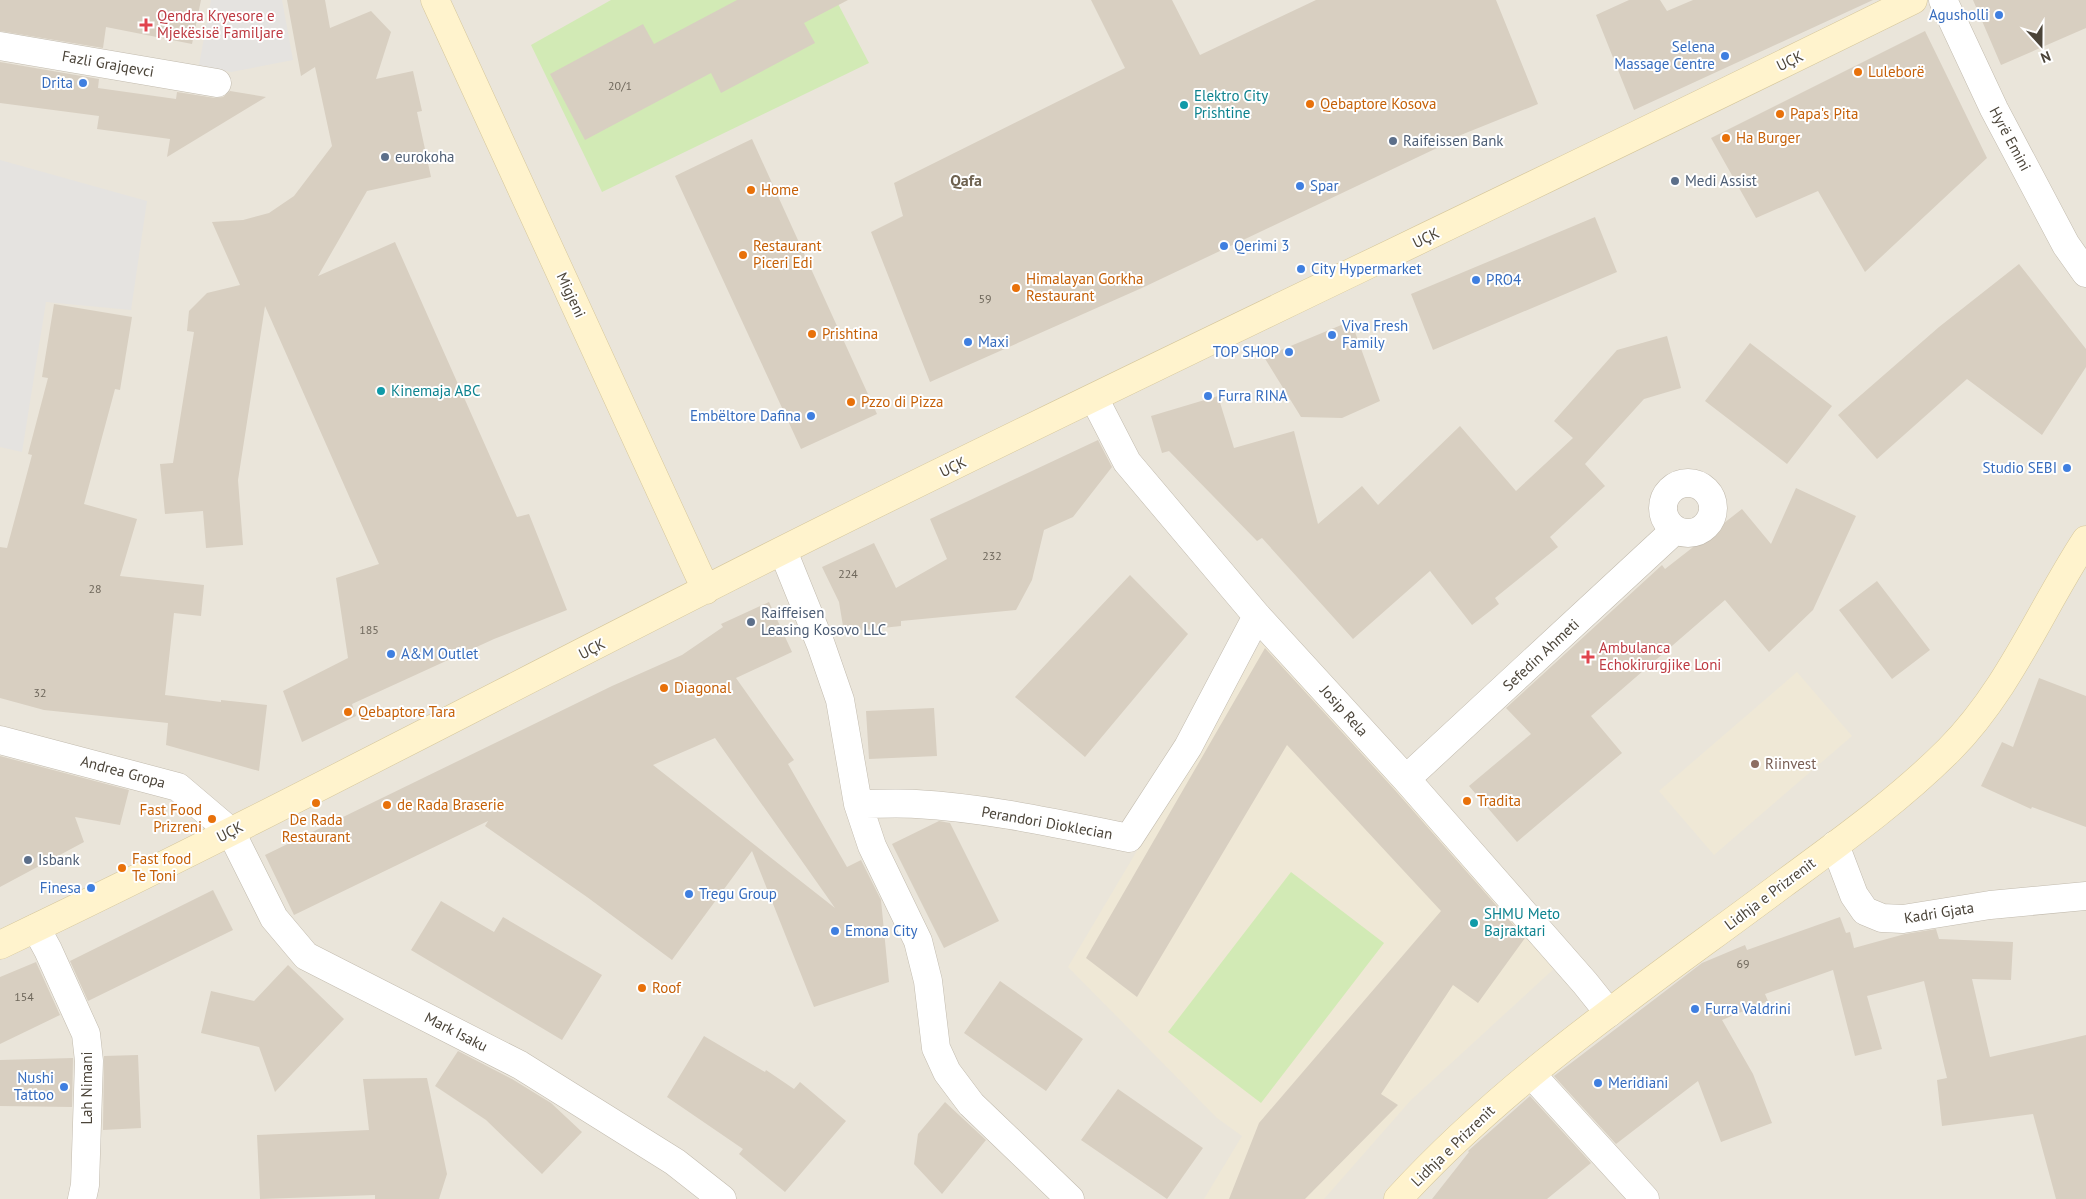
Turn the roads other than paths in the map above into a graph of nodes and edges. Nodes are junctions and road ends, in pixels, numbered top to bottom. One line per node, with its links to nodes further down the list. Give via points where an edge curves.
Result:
1 (435, 0): 11 (main road, Migjeni)
2 (1913, 0): 7 (main road, UÇK)
3 (1943, 0): 6 (street, Hyrë Emini, via 1994,109 2066,245)
4 (0, 46): 5 (street, Fazli Grajqevci)
5 (217, 83)
6 (2086, 273)
7 (1094, 398): 10 (main road, UÇK); 12 (street, Josip Rela, via 1128,462)
8 (1676, 530): 14 (street, Sefedin Ahmeti)
9 (2086, 540): 17 (main road, Lidhja e Prizrenit, via 2022,652 1988,703 1950,750)
10 (783, 551): 11 (main road, UÇK); 15 (street, via 840,700)
11 (706, 590): 16 (main road, UÇK)
12 (1257, 616): 14 (street, Josip Rela); 15 (street, Perandori Dioklecian, via 1188,748 1129,838 966,809 915,804)
13 (0, 740): 16 (street, Andrea Gropa, via 178,787)
14 (1406, 779): 21 (street, Josip Rela)
15 (858, 804): 25 (street, via 872,846 918,942 928,981 936,1048 947,1072 971,1104)
16 (231, 832): 19 (main road, UÇK); 24 (street, Mark Isaku, via 274,918 306,956 520,1065 675,1162)
17 (1835, 845): 18 (street, Kadri Gjata, via 1854,895 1865,911 1882,918 1903,920 1990,905); 21 (main road, Lidhja e Prizrenit)
18 (2086, 896)
19 (36, 928): 20 (main road, UÇK); 23 (street, Lah Nimani, via 86,1034 89,1061)
20 (0, 945)
21 (1609, 1013): 22 (main road, Lidhja e Prizrenit)
22 (1532, 1075): 26 (main road, Lidhja e Prizrenit, via 1470,1126); 27 (street)
23 (82, 1199)
24 (722, 1199)
25 (1070, 1199)
26 (1398, 1199)
27 (1645, 1199)

